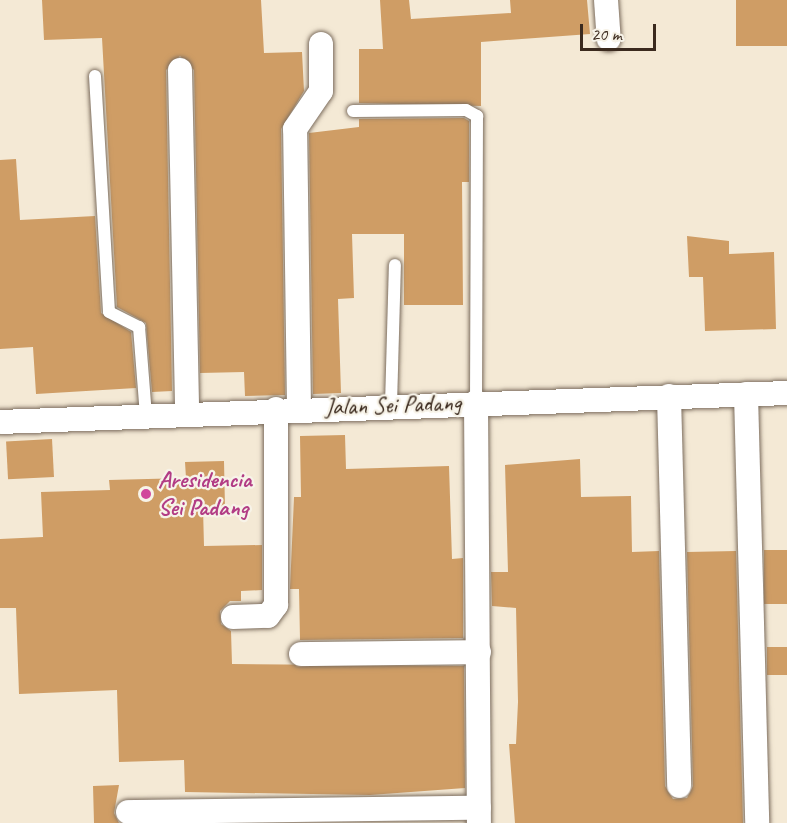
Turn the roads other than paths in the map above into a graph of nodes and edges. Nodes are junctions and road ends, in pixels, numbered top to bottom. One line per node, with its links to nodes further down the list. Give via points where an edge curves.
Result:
1 (606, 0): 2 (street)
2 (609, 39)
3 (321, 44): 13 (street, via 321,91 295,129)
4 (180, 70): 14 (street)
5 (95, 76): 15 (lane, via 109,312 139,327)
6 (353, 111): 11 (lane, via 466,110 477,116)
7 (395, 265): 12 (lane)
8 (787, 393): 9 (street, Jalan Sei Padang)
9 (746, 394): 10 (street, Jalan Sei Padang); 23 (street)
10 (669, 396): 11 (street, Jalan Sei Padang); 20 (street)
11 (476, 402): 12 (street, Jalan Sei Padang); 18 (street)
12 (391, 405): 13 (street, Jalan Sei Padang)
13 (287, 408): 14 (street, Jalan Sei Padang); 17 (street, via 276,605 268,616)
14 (187, 413): 15 (street, Jalan Sei Padang)
15 (146, 415): 16 (street, Jalan Sei Padang)
16 (0, 422)
17 (232, 617)
18 (479, 652): 19 (street); 22 (street)
19 (301, 654)
20 (679, 786)
21 (128, 812): 22 (street)
22 (479, 815)
23 (757, 823)

